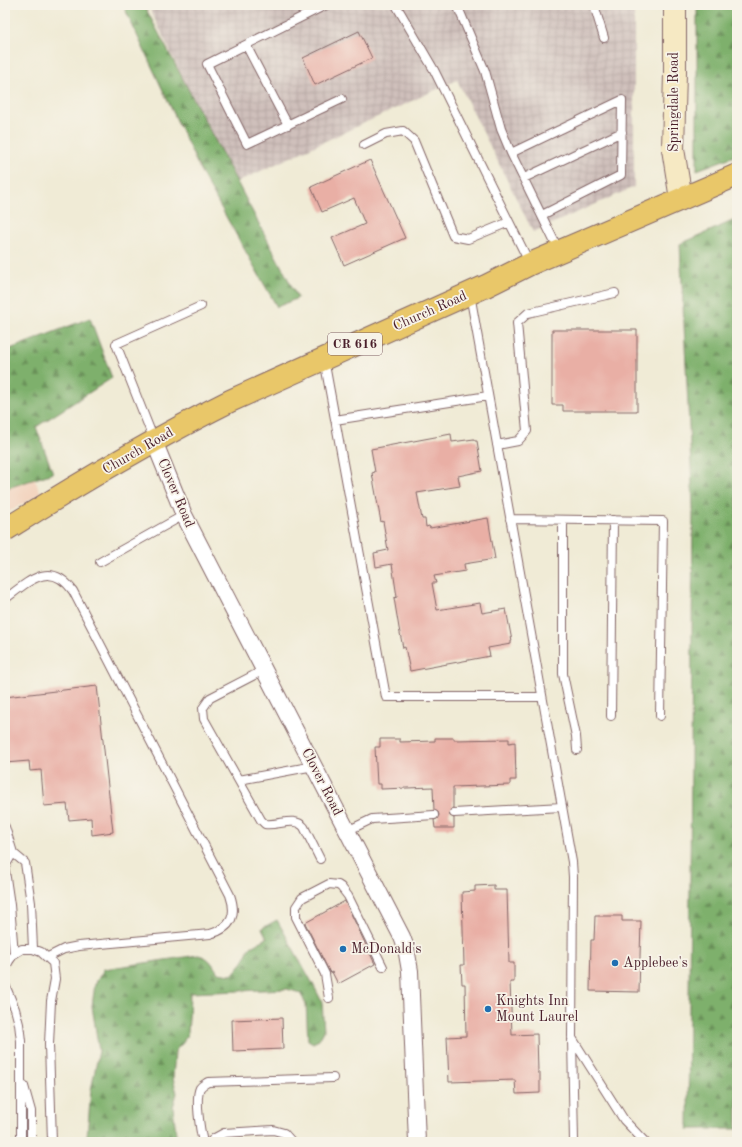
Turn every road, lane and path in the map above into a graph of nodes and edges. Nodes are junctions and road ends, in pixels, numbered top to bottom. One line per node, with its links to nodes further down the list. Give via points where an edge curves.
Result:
1 (326, 5): 7 (lane)
2 (396, 5): 17 (lane, via 434,70)
3 (457, 5): 12 (lane, via 485,71 501,129)
4 (594, 5): 6 (lane)
5 (675, 5): 15 (main road, Springdale Road, via 673,149)
6 (604, 38)
7 (246, 45): 9 (lane); 9 (lane, via 207,64 247,144)
8 (342, 99): 9 (lane)
9 (288, 125)
10 (622, 132): 12 (lane, via 622,100); 14 (lane); 16 (lane, via 621,175)
11 (364, 145): 17 (lane, via 386,134 403,131 414,141 453,236 468,239)
12 (512, 153): 14 (lane)
13 (737, 175): 15 (main road, Church Road / CR 616)
14 (524, 178): 16 (lane)
15 (681, 199): 18 (main road, Church Road / CR 616)
16 (542, 216): 18 (lane)
17 (509, 222): 19 (lane)
18 (559, 252): 19 (main road, Church Road / CR 616)
19 (530, 264): 20 (main road, Church Road / CR 616)
20 (470, 293): 23 (main road, Church Road / CR 616); 24 (lane)
21 (615, 293): 27 (lane, via 528,313 517,323 527,431 518,441)
22 (201, 306): 26 (lane, via 116,344)
23 (324, 358): 25 (lane); 26 (main road, Church Road / CR 616, via 230,401)
24 (488, 396): 25 (lane); 27 (lane)
25 (335, 420): 36 (lane, via 386,698)
26 (154, 441): 28 (street, Clover Road); 32 (main road, Church Road / CR 616)
27 (497, 445): 29 (lane)
28 (184, 515): 33 (lane); 35 (street, Clover Road)
29 (510, 519): 30 (lane); 36 (lane)
30 (563, 520): 31 (lane); 39 (lane, via 563,674)
31 (613, 520): 37 (lane); 38 (lane, via 663,521)
32 (5, 530)
33 (100, 562)
34 (5, 599): 53 (lane, via 36,578 49,574 68,584 73,590 234,904 234,912 228,925 210,934 79,946 64,949)
35 (264, 670): 40 (street, Clover Road); 41 (lane, via 210,698 203,708 204,719)
36 (542, 697): 42 (lane)
37 (611, 716)
38 (660, 716)
39 (577, 750)
40 (314, 766): 41 (lane); 46 (street, Clover Road)
41 (239, 780): 48 (lane, via 265,824 293,821 300,823)
42 (562, 807): 43 (lane); 58 (lane, via 573,877)
43 (454, 814)
44 (434, 815): 46 (lane, via 372,819)
45 (5, 827): 47 (lane)
46 (347, 831): 67 (street, Clover Road, via 402,937 408,957)
47 (13, 853): 49 (lane); 51 (lane, via 25,863 31,902)
48 (320, 858)
49 (5, 866)
50 (5, 871): 52 (lane)
51 (33, 949): 52 (lane, via 22,949); 53 (lane)
52 (14, 954): 55 (lane, via 6,967)
53 (48, 957): 63 (lane, via 53,963 55,979 49,1037)
54 (383, 967): 57 (lane, via 348,896 338,885 329,884 302,898 296,907 296,917 323,968)
55 (5, 976)
56 (5, 985): 59 (lane, via 19,1024)
57 (329, 998)
58 (572, 1038): 68 (lane); 69 (lane, via 624,1120)
59 (21, 1076): 61 (lane); 62 (lane, via 31,1111)
60 (333, 1078): 64 (lane, via 208,1082 201,1086 198,1094)
61 (21, 1142)
62 (31, 1142)
63 (52, 1142)
64 (203, 1142)
65 (211, 1142): 66 (lane, via 224,1133 273,1130 284,1133)
66 (292, 1142)
67 (417, 1142)
68 (574, 1142)
69 (645, 1142)

